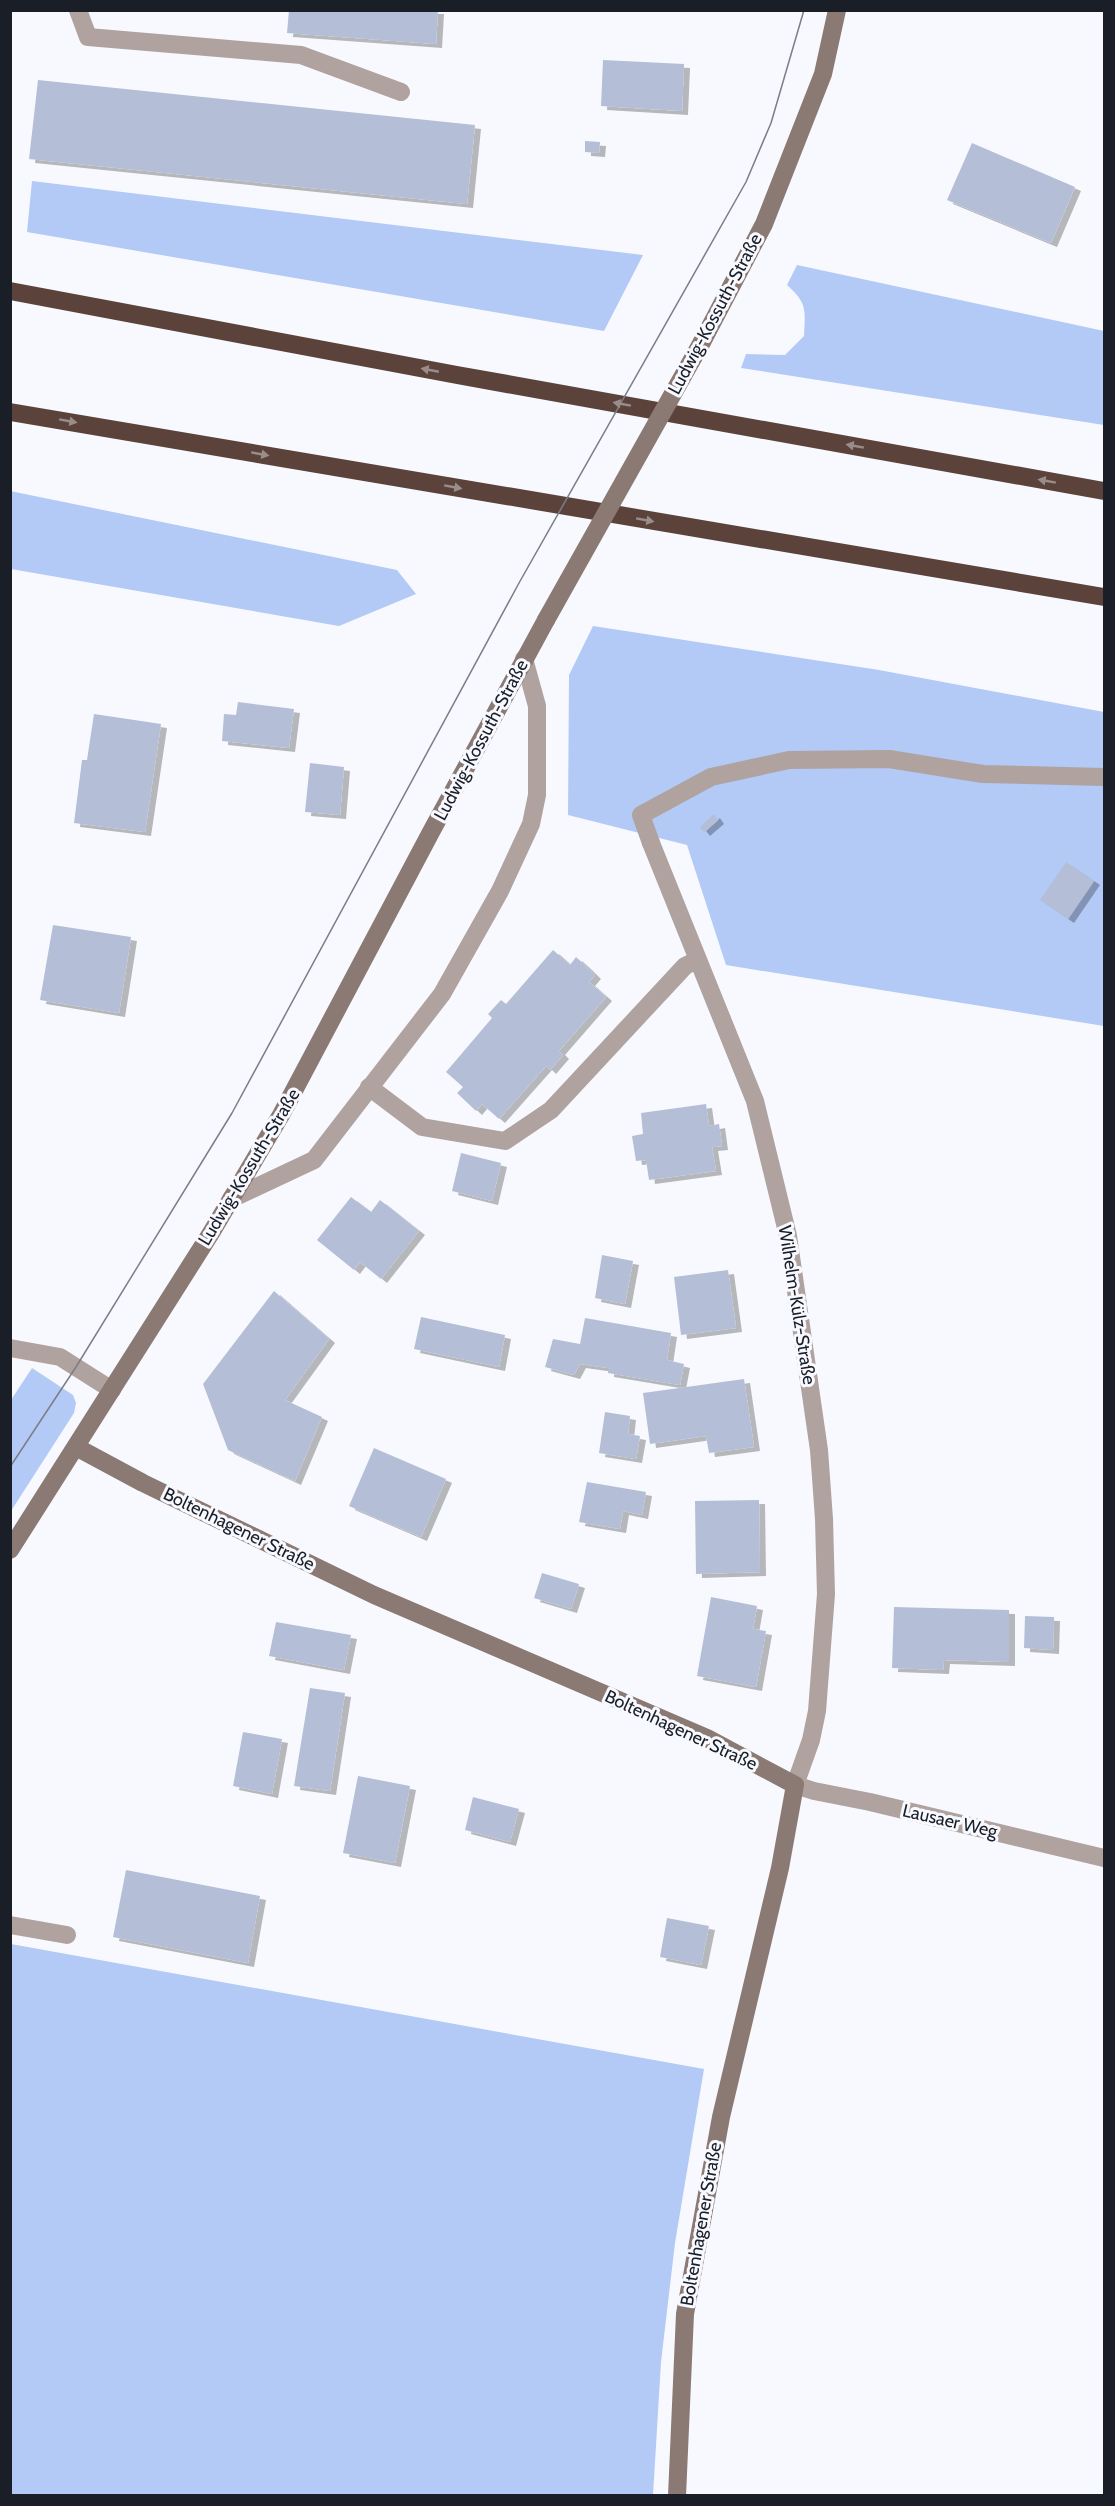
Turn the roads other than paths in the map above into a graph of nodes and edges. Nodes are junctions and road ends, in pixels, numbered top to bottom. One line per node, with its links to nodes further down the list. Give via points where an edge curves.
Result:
1 (78, 10): 3 (street, via 88,37 301,55)
2 (837, 10): 8 (street, Ludwig-Kossuth-Straße, bridge, via 823,74 764,224)
3 (401, 92)
4 (10, 291): 6 (highway, one-way to 4)
5 (10, 412): 7 (highway, one-way to 7)
6 (1104, 491)
7 (1104, 597)
8 (525, 659): 11 (street, via 537,706 537,795 531,824 500,891 442,994); 12 (street, Ludwig-Kossuth-Straße, via 281,1115)
9 (1104, 777): 10 (street, Wilhelm-Külz-Straße, via 983,774 889,759 789,760 711,777 641,815)
10 (697, 960): 11 (street, via 685,966 550,1110 505,1141 422,1127); 17 (street, Wilhelm-Külz-Straße, via 758,1113 788,1236 819,1450 825,1606 818,1711)
11 (369, 1087): 12 (street, via 314,1160)
12 (231, 1199): 14 (street, Ludwig-Kossuth-Straße)
13 (10, 1348): 14 (street, via 60,1357)
14 (112, 1390): 15 (street, Ludwig-Kossuth-Straße)
15 (76, 1446): 16 (street, Ludwig-Kossuth-Straße); 17 (street, Boltenhagener Straße, via 143,1483 374,1595 707,1738)
16 (10, 1550)
17 (795, 1785): 18 (street, Lausaer Weg); 21 (street, Boltenhagener Straße, via 780,1868 721,2117 685,2314)
18 (1104, 1858)
19 (10, 1925): 20 (street)
20 (67, 1935)
21 (677, 2496)

